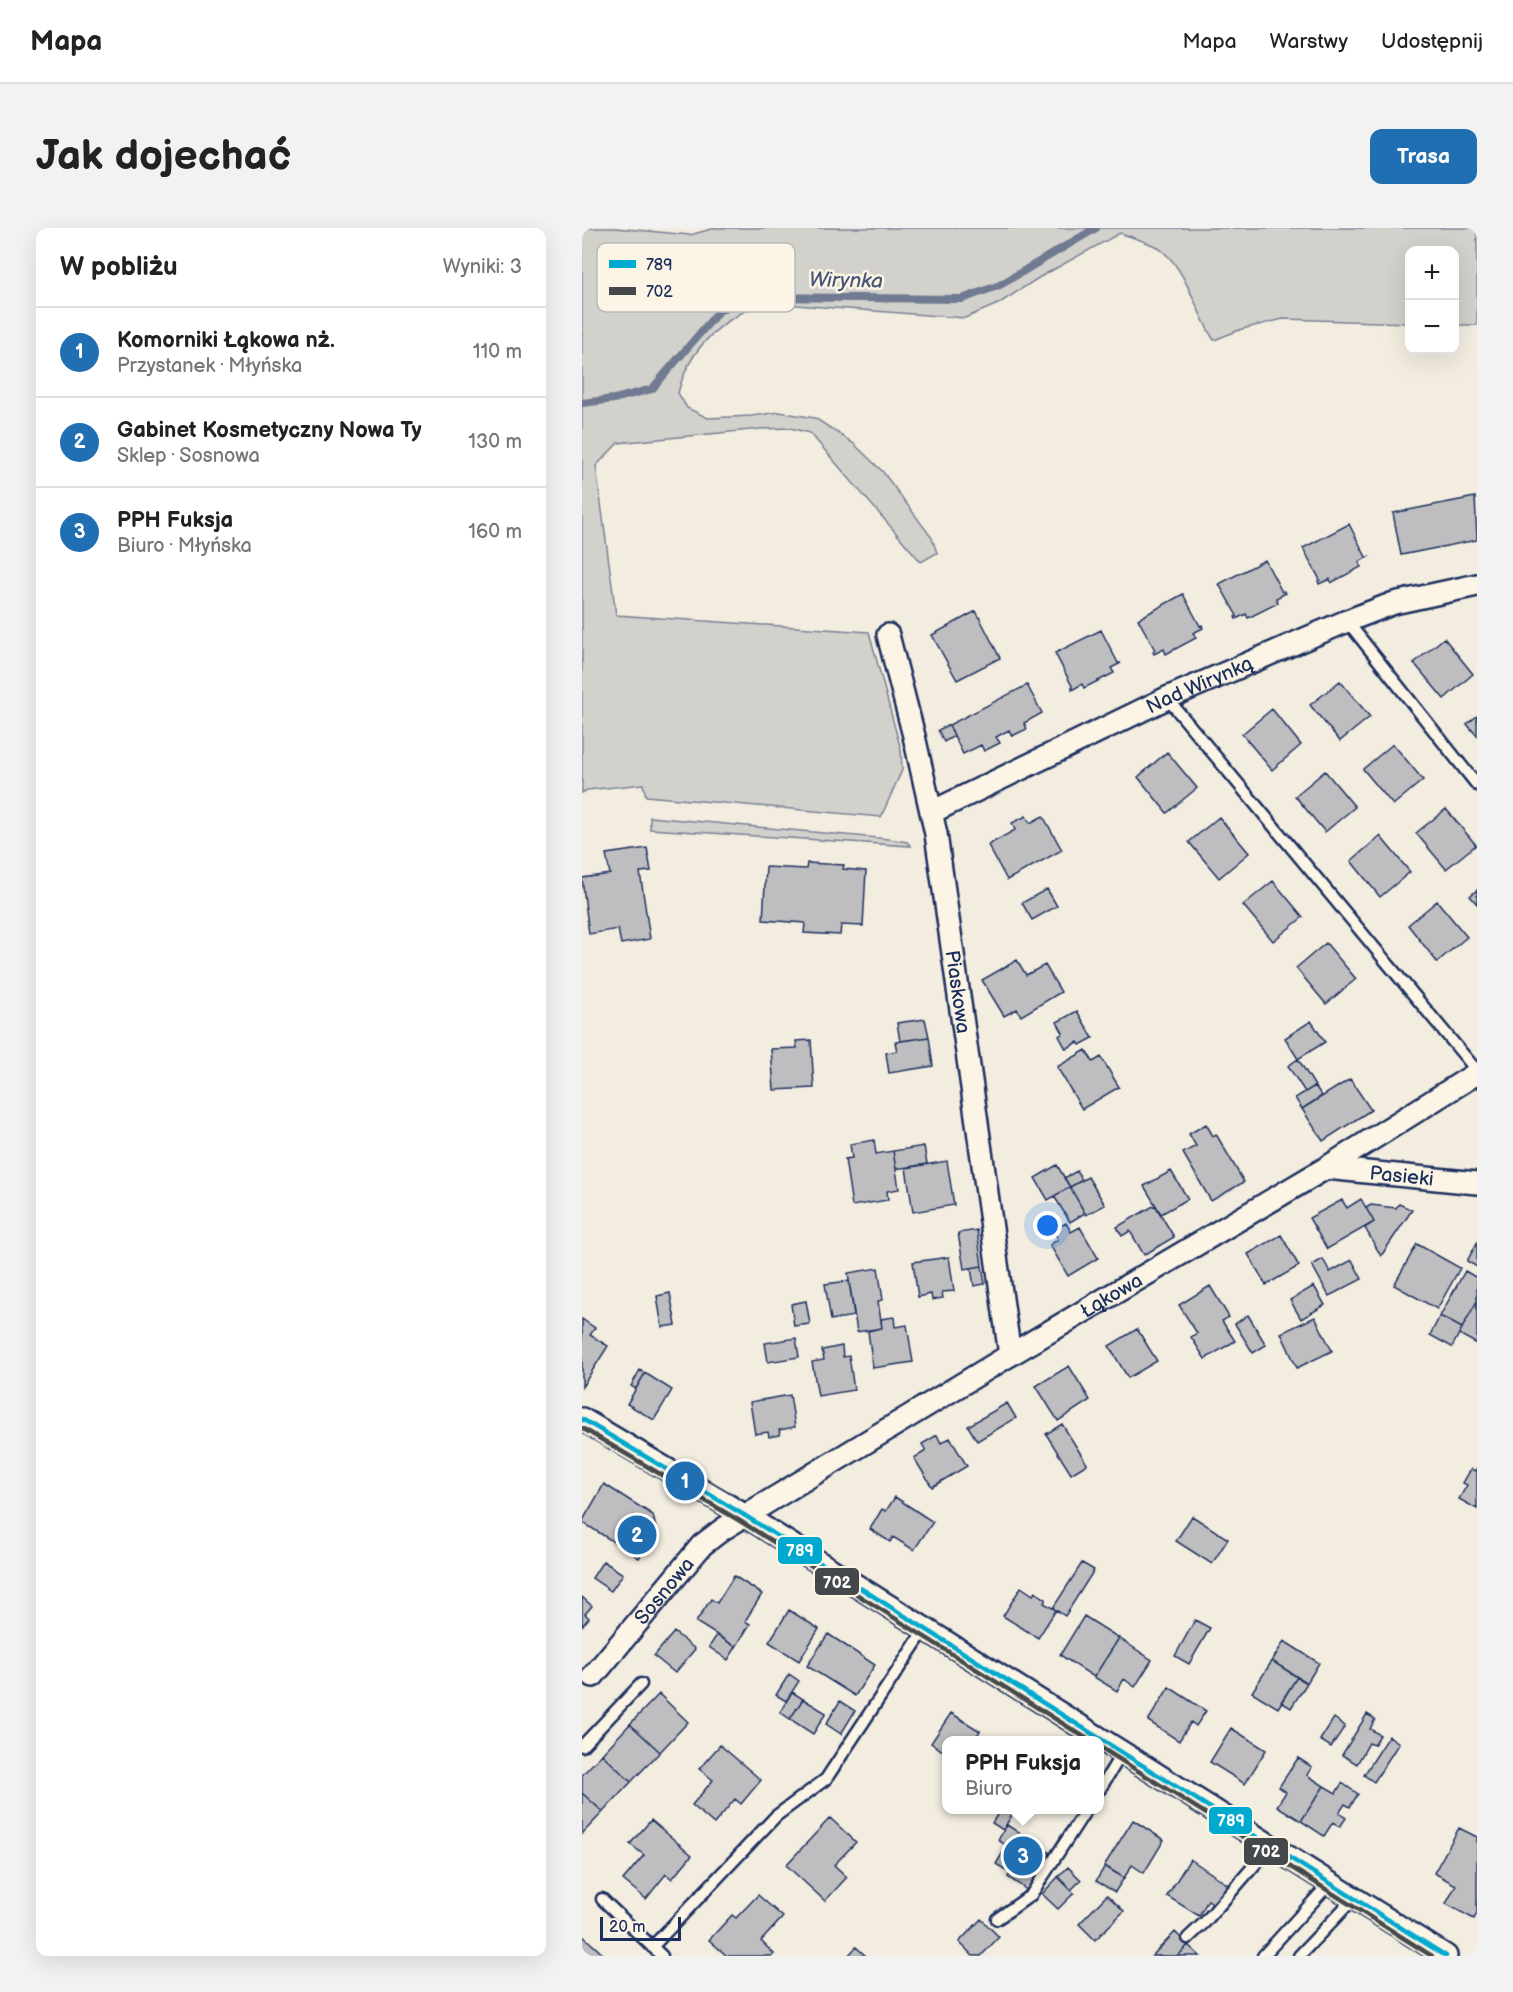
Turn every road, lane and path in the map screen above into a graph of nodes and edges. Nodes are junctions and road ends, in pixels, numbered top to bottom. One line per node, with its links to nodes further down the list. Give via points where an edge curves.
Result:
1 (1477, 585): 2 (street, Nad Wirynką, via 1395,603)
2 (1347, 621): 4 (street, Nad Wirynką); 5 (lane)
3 (888, 635): 6 (street, Piaskowa)
4 (1167, 698): 6 (street, Nad Wirynką); 7 (lane)
5 (1477, 785)
6 (932, 812): 10 (street, Piaskowa)
7 (1477, 1072): 8 (street, Łąkowa)
8 (1326, 1168): 9 (street, Pasieki); 10 (street, Łąkowa)
9 (1477, 1183)
10 (1010, 1354): 12 (street, Łąkowa)
11 (582, 1419): 12 (street)
12 (744, 1515): 13 (street); 14 (street, Sosnowa, via 702,1545)
13 (925, 1629): 16 (street); 28 (lane, via 826,1779 776,1816)
14 (593, 1676)
15 (641, 1684): 18 (lane)
16 (1095, 1736)
17 (1104, 1742): 19 (street)
18 (582, 1746)
19 (1122, 1753): 20 (lane); 22 (street)
20 (1104, 1782)
21 (1083, 1814): 26 (lane, via 1031,1895)
22 (1271, 1846): 23 (street); 27 (lane)
23 (1329, 1883): 24 (street); 30 (lane)
24 (1354, 1898): 31 (lane); 32 (street)
25 (602, 1899): 28 (lane)
26 (997, 1919)
27 (1188, 1938)
28 (652, 1947): 29 (lane)
29 (662, 1956)
30 (1263, 1956)
31 (1299, 1956)
32 (1446, 1956)

